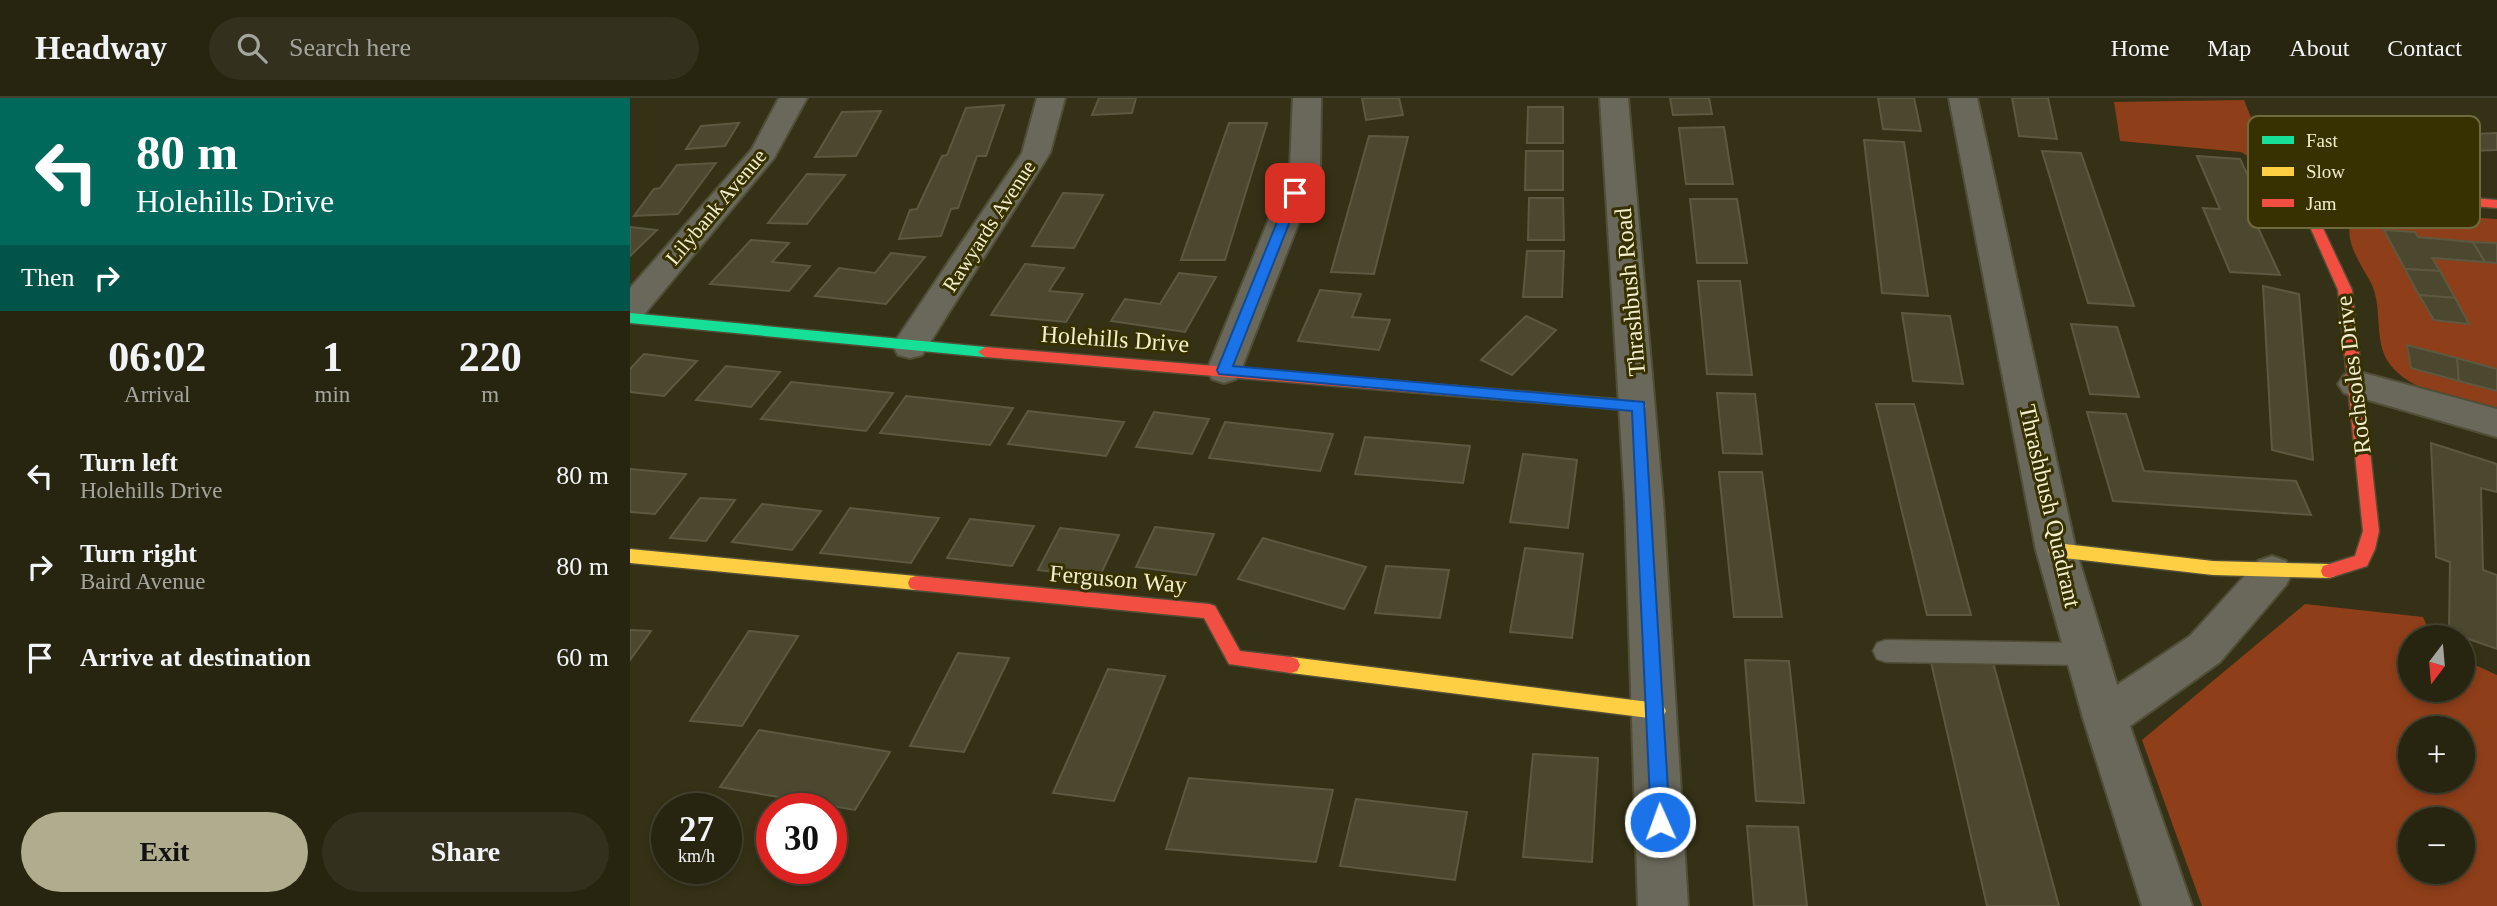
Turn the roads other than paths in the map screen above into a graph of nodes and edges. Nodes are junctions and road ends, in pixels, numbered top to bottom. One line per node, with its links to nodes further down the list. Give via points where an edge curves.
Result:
1 (793, 98): 7 (street, Lilybank Avenue, via 764,152)
2 (1051, 98): 9 (street, Rawyards Avenue, via 1036,153)
3 (1307, 98): 10 (street, via 1305,168)
4 (1614, 98): 12 (street, Thrashbush Road)
5 (1963, 98): 14 (street, Thrashbush Quadrant)
6 (2317, 228): 11 (street, Rochsoles Drive, via 2344,290)
7 (630, 309)
8 (630, 318): 9 (street, Holehills Drive)
9 (910, 346): 10 (street, Holehills Drive)
10 (1224, 370): 12 (street, Holehills Drive)
11 (2356, 384): 13 (street); 16 (street, Rochsoles Drive, via 2371,531 2368,551 2355,566 2315,573)
12 (1639, 406): 19 (street, Thrashbush Road)
13 (2497, 423)
14 (2056, 550): 16 (street, Rochsoles Drive); 18 (street, Thrashbush Quadrant)
15 (630, 556): 19 (street, Ferguson Way, via 1209,611 1235,658)
16 (2272, 573): 20 (street, via 2205,649)
17 (1886, 651): 18 (lane)
18 (2086, 654): 20 (street, Thrashbush Quadrant)
19 (1657, 711): 21 (street, Thrashbush Road)
20 (2105, 718): 22 (street, Thrashbush Quadrant)
21 (1663, 906)
22 (2168, 906)

